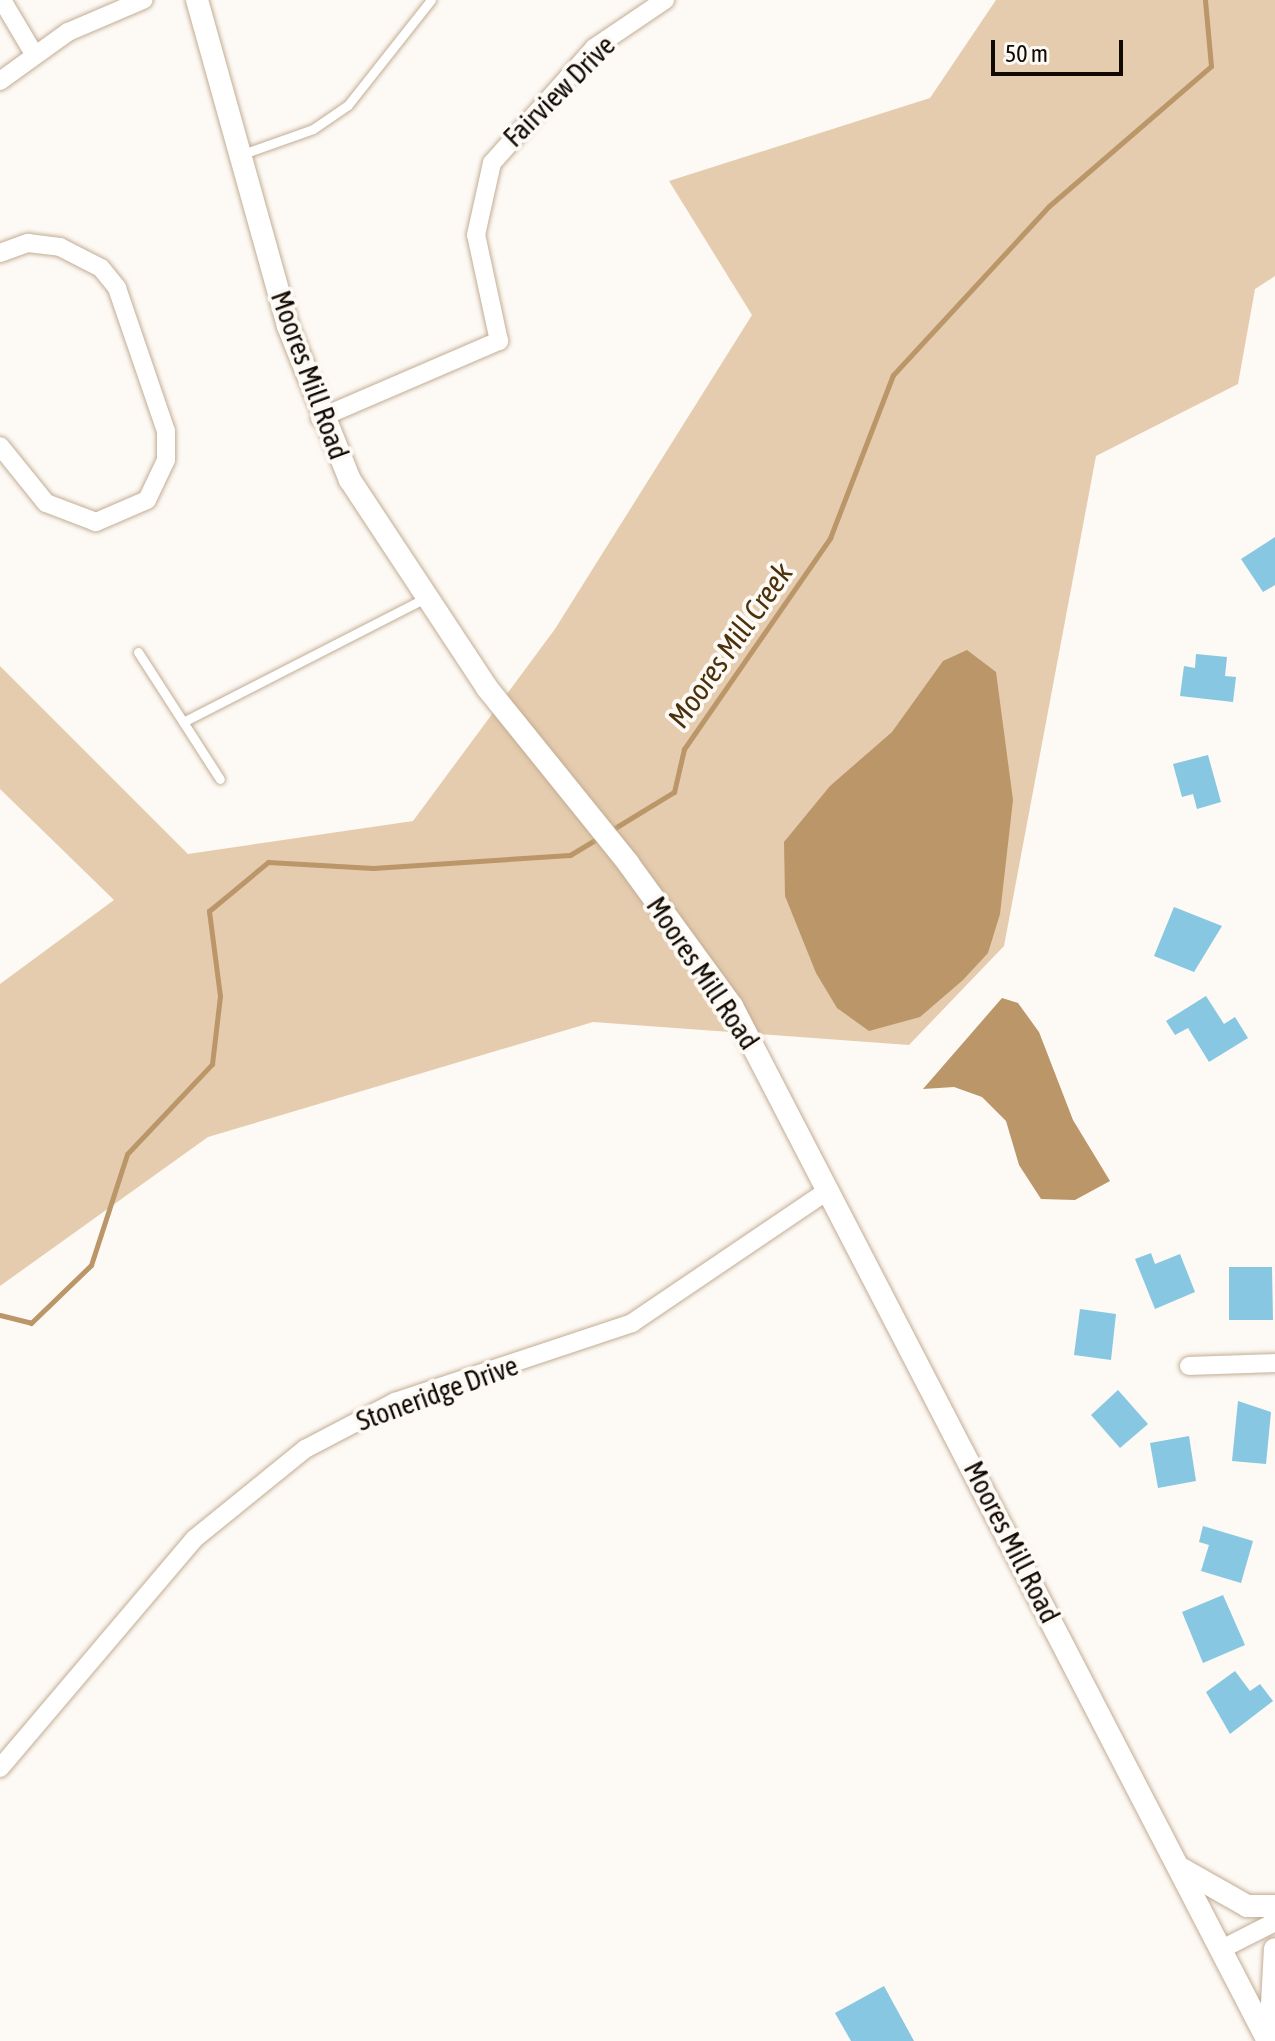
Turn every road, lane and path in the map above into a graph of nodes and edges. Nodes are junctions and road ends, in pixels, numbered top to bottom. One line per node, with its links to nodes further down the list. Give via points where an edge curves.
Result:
1 (2, 0): 6 (street)
2 (143, 0): 6 (street)
3 (197, 0): 8 (street, Moores Mill Road)
4 (431, 0): 8 (lane, via 348,105 313,129)
5 (665, 0): 10 (street, Fairview Drive, via 594,48 492,163 476,235 499,341)
6 (34, 54): 7 (street)
7 (0, 81)
8 (240, 155): 10 (street, Moores Mill Road)
9 (0, 253): 11 (street, via 28,243 60,247 101,268 117,288 162,417 166,460 147,500 96,522 46,503)
10 (320, 418): 12 (street, Moores Mill Road)
11 (0, 446)
12 (423, 599): 14 (lane); 16 (street, Moores Mill Road, via 732,1006)
13 (138, 652): 14 (lane)
14 (183, 722): 15 (lane)
15 (220, 779)
16 (827, 1191): 19 (street, Stoneridge Drive, via 632,1323 395,1402 305,1449 194,1539); 20 (street, Moores Mill Road)
17 (1275, 1363): 18 (street)
18 (1189, 1366)
19 (0, 1768)
20 (1180, 1867): 21 (street, via 1247,1906); 23 (street, Moores Mill Road)
21 (1275, 1906)
22 (1275, 1922): 23 (street)
23 (1222, 1949): 25 (street, Moores Mill Road)
24 (1275, 1949): 25 (street)
25 (1269, 2041)

